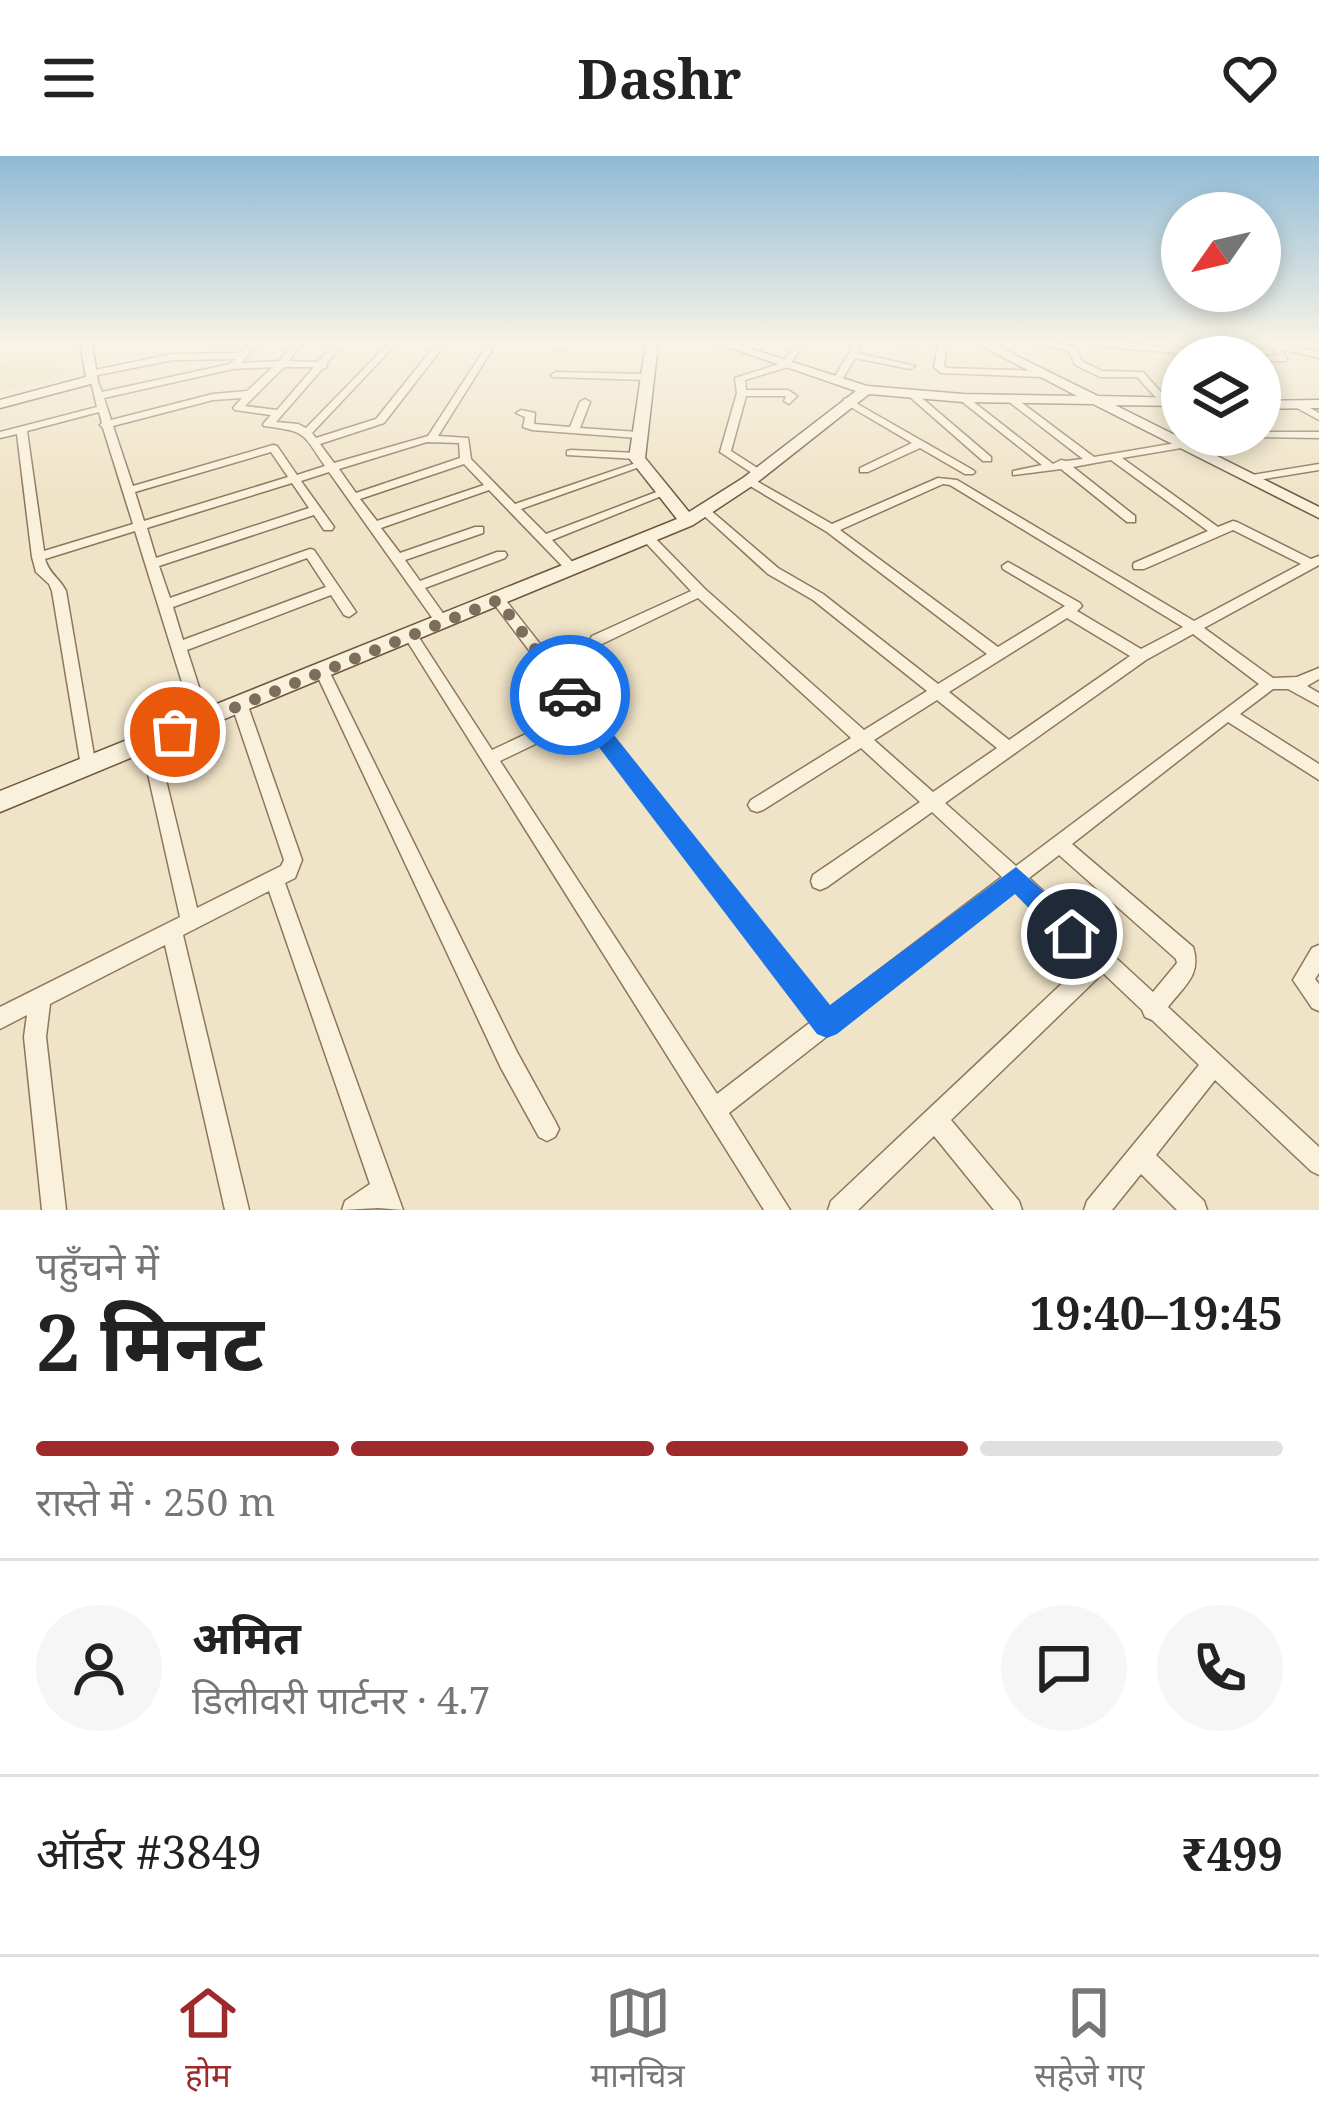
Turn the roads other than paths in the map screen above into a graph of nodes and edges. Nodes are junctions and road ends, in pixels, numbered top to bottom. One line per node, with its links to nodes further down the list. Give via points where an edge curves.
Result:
1 (39, 392): 23 (street)
2 (97, 392): 21 (street)
3 (136, 392): 21 (street)
4 (299, 392): 27 (street)
5 (350, 392): 38 (street)
6 (403, 392): 38 (street, via 380,421)
7 (461, 392): 39 (street)
8 (645, 392): 35 (street)
9 (862, 392): 19 (street)
10 (887, 392): 14 (street)
11 (1080, 392): 17 (street)
12 (742, 393): 18 (street, via 788,393); 55 (street, via 725,452)
13 (250, 394): 27 (street, via 238,408); 30 (street)
14 (913, 395): 15 (street); 45 (street)
15 (963, 398): 16 (street); 49 (street)
16 (1011, 399): 17 (street); 46 (street)
17 (1096, 400): 20 (street); 33 (street)
18 (789, 401)
19 (847, 401): 40 (street); 55 (street)
20 (1161, 401)
21 (99, 402): 30 (street); 31 (street)
22 (585, 402): 32 (street)
23 (0, 404)
24 (1281, 404): 26 (street)
25 (1319, 404): 26 (street)
26 (1300, 406): 29 (street)
27 (279, 413): 38 (street, via 268,424)
28 (521, 413): 32 (street, via 531,415 529,426)
29 (1319, 417)
30 (105, 425): 59 (street)
31 (22, 430): 34 (street); 76 (street)
32 (574, 430): 35 (street)
33 (1161, 432)
34 (0, 435)
35 (638, 435): 48 (street)
36 (1281, 435): 37 (street)
37 (1319, 435)
38 (311, 437): 50 (street)
39 (432, 437): 47 (street, via 461,438); 50 (street)
40 (919, 444): 52 (street); 53 (street)
41 (1161, 446): 43 (street)
42 (571, 453): 48 (street)
43 (1112, 456): 46 (street); 72 (street)
44 (1208, 456): 57 (street)
45 (987, 459)
46 (1090, 459): 49 (street)
47 (466, 460): 58 (street); 61 (street)
48 (639, 461): 60 (street); 62 (street)
49 (1055, 464): 54 (street); 66 (street)
50 (336, 467): 56 (street); 61 (street)
51 (1319, 467): 57 (street)
52 (864, 470)
53 (969, 472)
54 (1017, 473)
55 (754, 477): 65 (street); 70 (street)
56 (298, 478): 59 (street, via 273,448); 63 (street); 68 (street)
57 (1252, 478): 64 (street)
58 (491, 486): 62 (street); 67 (street)
59 (127, 490): 68 (street)
60 (663, 493): 65 (street); 74 (street)
61 (354, 496): 67 (street)
62 (514, 508): 74 (street)
63 (316, 510): 69 (street); 79 (street)
64 (1319, 513)
65 (696, 516): 73 (street); 101 (street, via 818,597)
66 (1131, 519)
67 (375, 526): 77 (street)
68 (138, 527): 76 (street); 79 (street)
69 (328, 527)
70 (831, 529): 91 (street, via 948,480); 95 (street)
71 (478, 530): 77 (street)
72 (1214, 530): 78 (street, via 1246,528); 81 (street)
73 (649, 538): 82 (street); 85 (street)
74 (544, 539): 82 (street)
75 (500, 555): 83 (street)
76 (38, 557): 111 (street, via 59,592)
77 (398, 558): 83 (street)
78 (1314, 562): 91 (street)
79 (151, 564): 87 (street)
80 (1008, 566): 88 (street, via 1075,606)
81 (1139, 566)
82 (573, 569): 86 (street)
83 (418, 586): 90 (street)
84 (335, 588): 87 (street, via 310,553); 89 (street); 94 (street)
85 (700, 592): 93 (street); 107 (street)
86 (498, 600): 90 (street); 104 (street)
87 (166, 605): 94 (street)
88 (1066, 611): 95 (street); 96 (street)
89 (349, 612)
90 (443, 623): 92 (street)
91 (1193, 627): 96 (street); 99 (street)
92 (411, 636): 97 (street); 110 (street)
93 (597, 640)
94 (178, 647): 106 (street)
95 (997, 654): 101 (street)
96 (1141, 656): 109 (street)
97 (322, 673): 103 (street); 131 (street)
98 (1319, 674): 100 (street)
99 (1270, 684): 100 (street); 105 (street)
100 (1292, 684): 102 (street)
101 (937, 692): 107 (street); 109 (street)
102 (1319, 700)
103 (240, 706): 106 (street); 118 (street, via 293,860)
104 (584, 713): 110 (street); 127 (street)
105 (1228, 714): 112 (street); 116 (street)
106 (202, 722): 108 (street)
107 (862, 740): 113 (street); 115 (street)
108 (149, 743): 111 (street); 120 (street)
109 (1007, 747): 113 (street)
110 (488, 759): 129 (street)
111 (88, 767): 114 (street)
112 (1319, 773)
113 (930, 801): 117 (street); 119 (street)
114 (0, 802)
115 (757, 805)
116 (1059, 844): 117 (street); 125 (street, via 1186,954 1187,966)
117 (1016, 878): 122 (street); 127 (street)
118 (274, 880): 120 (street); 134 (street)
119 (820, 881)
120 (182, 927): 123 (street); 136 (street)
121 (1319, 955): 124 (street, via 1304,980)
122 (1100, 962): 125 (street); 130 (street)
123 (40, 998): 126 (street); 135 (street, via 35,1036)
124 (1319, 1001)
125 (1152, 1010): 128 (street)
126 (0, 1018)
127 (827, 1024): 129 (street)
128 (1213, 1066): 132 (street); 133 (street)
129 (715, 1109): 138 (street)
130 (935, 1119): 139 (street); 140 (street)
131 (547, 1129)
132 (1140, 1156): 141 (street); 142 (street)
133 (1319, 1163)
134 (388, 1199): 137 (street)
135 (54, 1210)
136 (237, 1210)
137 (354, 1210)
138 (778, 1210)
139 (840, 1210)
140 (1010, 1210)
141 (1096, 1210)
142 (1195, 1210)

